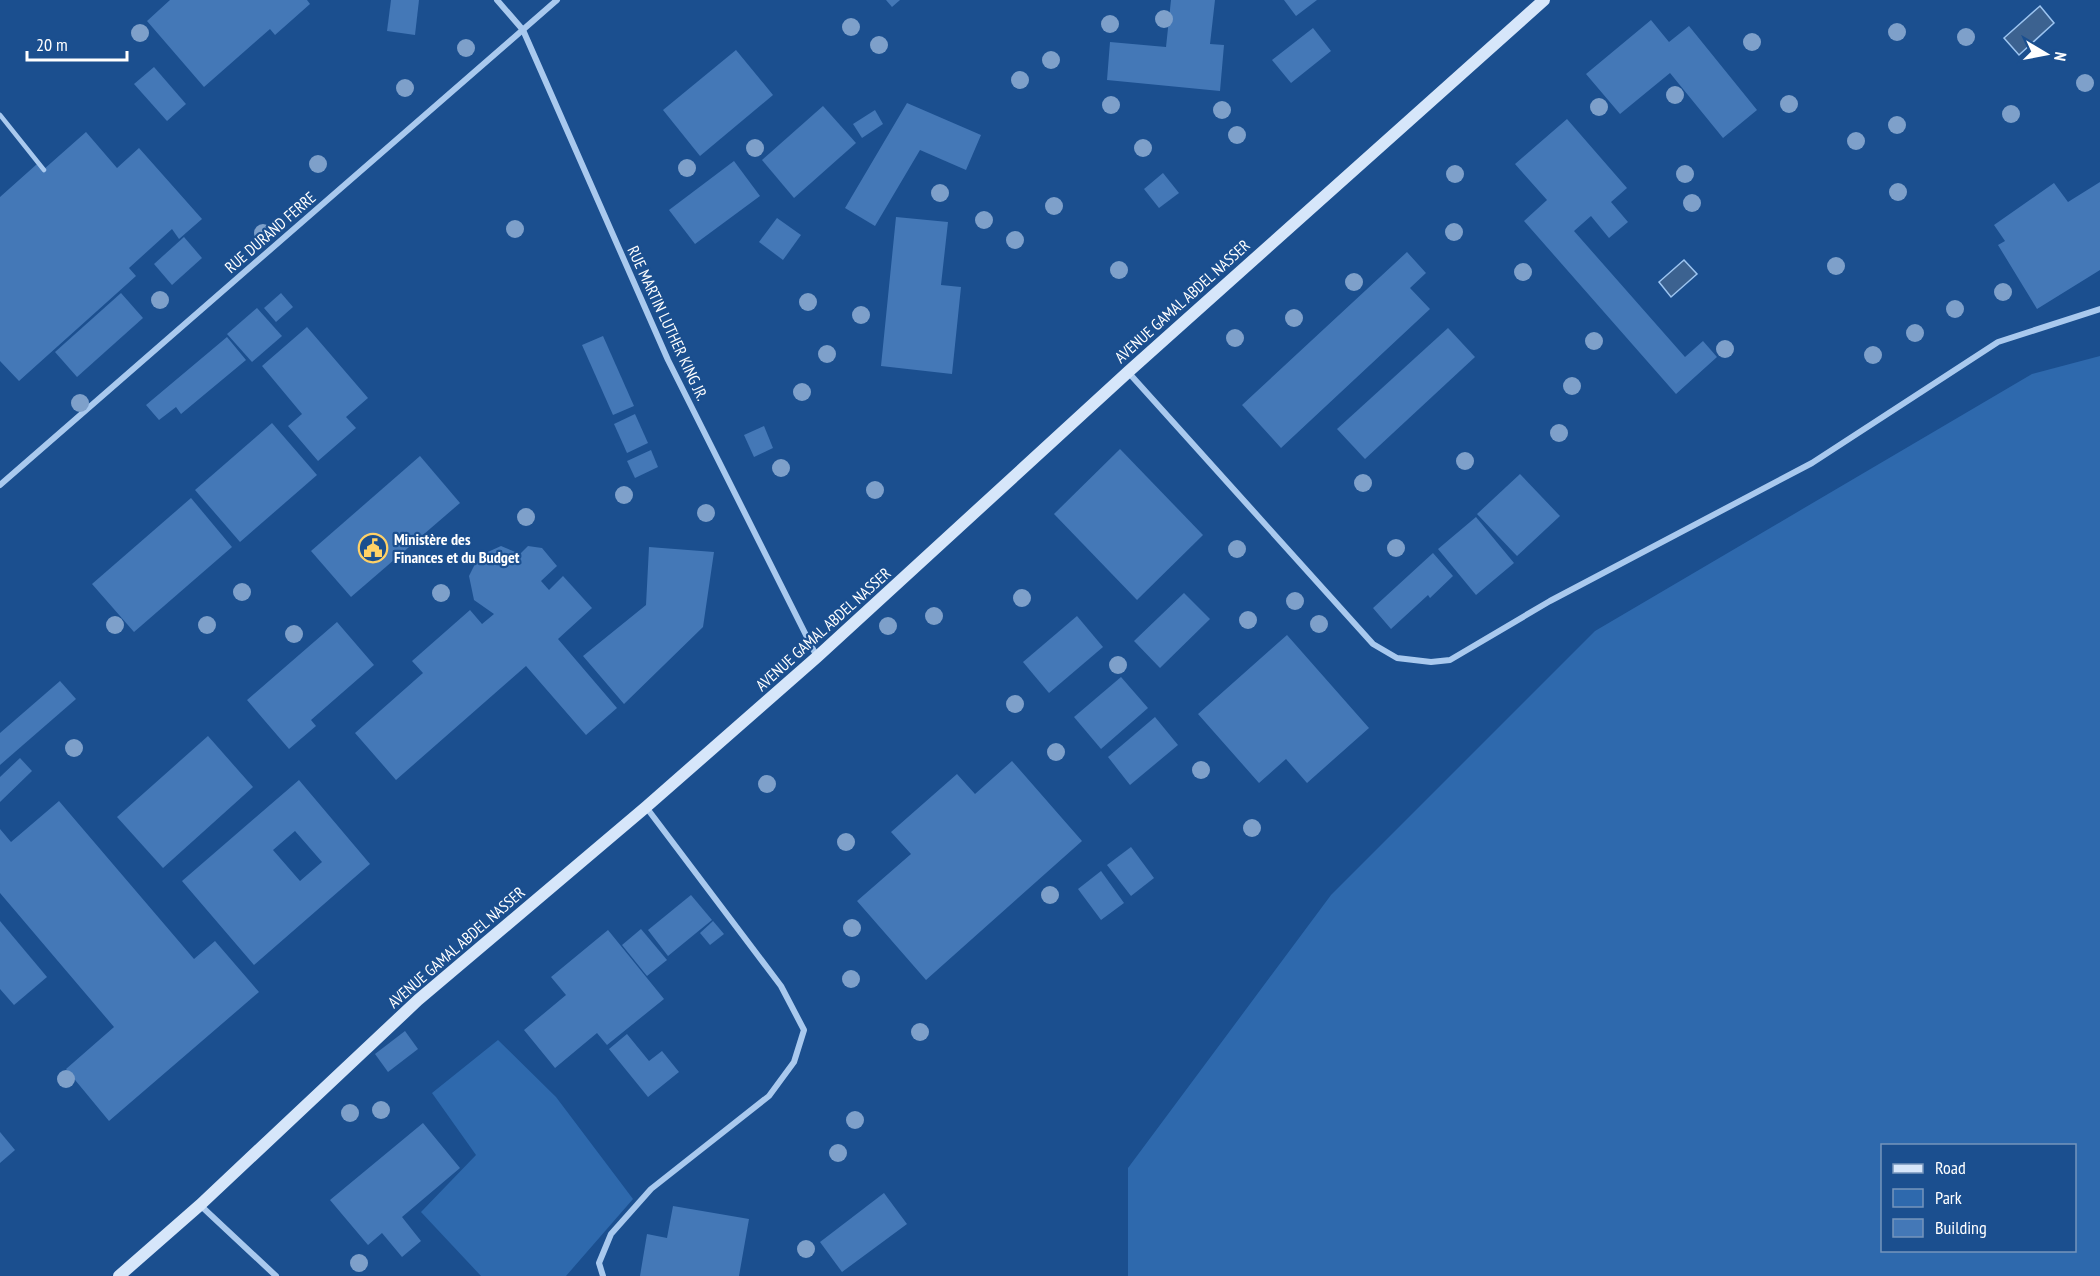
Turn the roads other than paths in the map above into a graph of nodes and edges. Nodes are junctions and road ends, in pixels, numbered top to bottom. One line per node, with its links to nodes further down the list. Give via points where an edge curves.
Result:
1 (497, 0): 4 (street, RUE MARTIN LUTHER KING JR.)
2 (557, 0): 4 (street, RUE DURAND FERRE)
3 (1544, 0): 8 (street, AVENUE GAMAL ABDEL NASSER)
4 (523, 30): 9 (street, RUE DURAND FERRE); 10 (street, RUE MARTIN LUTHER KING JR., via 668,360)
5 (0, 115): 6 (lane)
6 (44, 170)
7 (2100, 309): 8 (street, via 1998,342 1812,463 1550,601 1450,660 1431,662 1397,658 1373,644)
8 (1128, 372): 10 (street, AVENUE GAMAL ABDEL NASSER)
9 (0, 485)
10 (817, 657): 11 (street, AVENUE GAMAL ABDEL NASSER)
11 (646, 807): 12 (street, AVENUE GAMAL ABDEL NASSER, via 418,1000); 15 (street, via 781,986 804,1030 794,1062 769,1096 651,1189 611,1234 598,1263)
12 (200, 1205): 13 (street, AVENUE GAMAL ABDEL NASSER); 14 (street)
13 (119, 1276)
14 (276, 1276)
15 (603, 1276)

